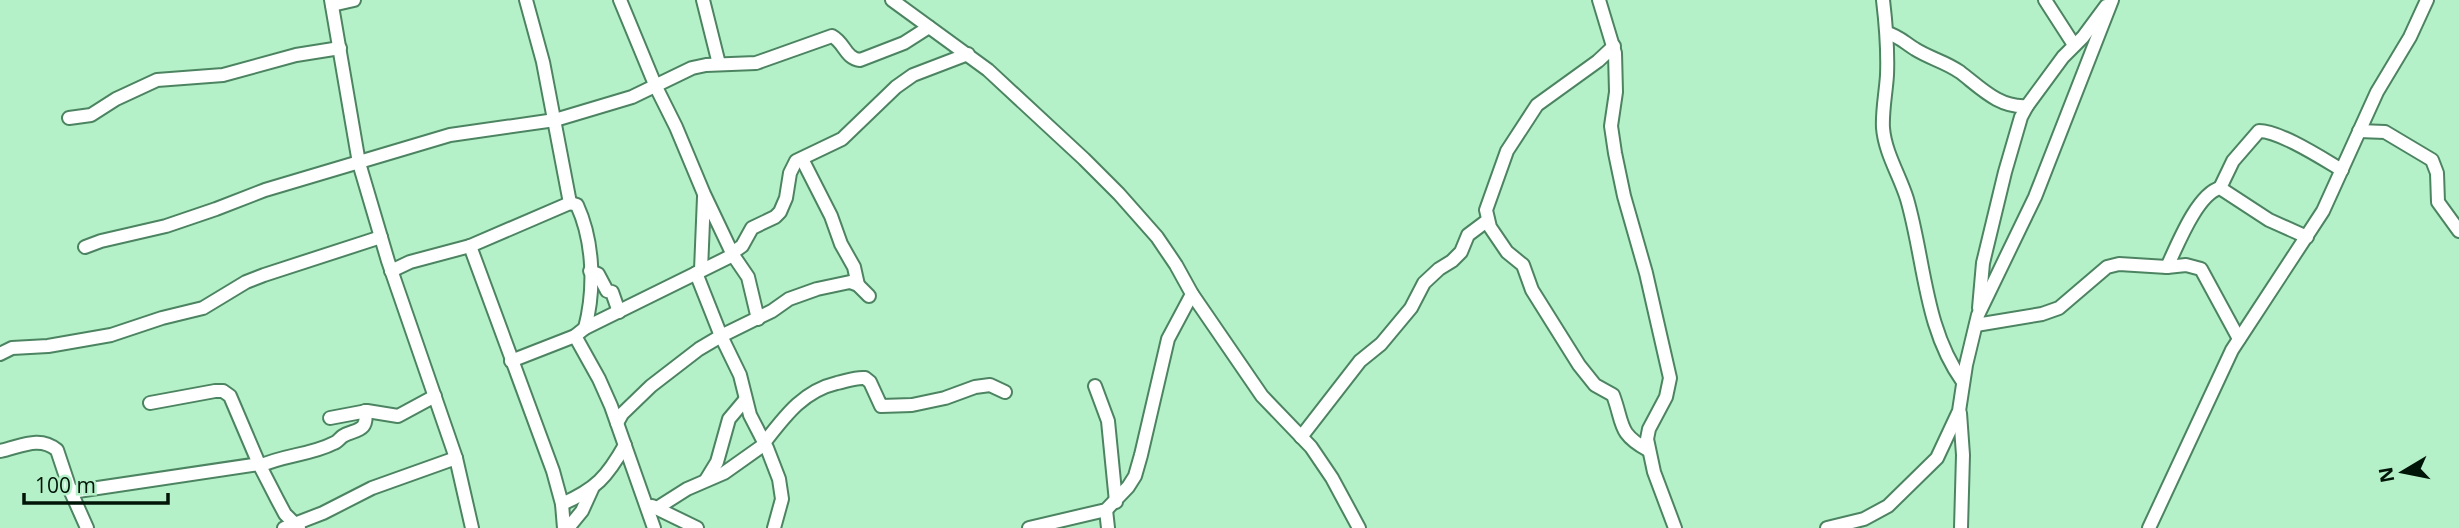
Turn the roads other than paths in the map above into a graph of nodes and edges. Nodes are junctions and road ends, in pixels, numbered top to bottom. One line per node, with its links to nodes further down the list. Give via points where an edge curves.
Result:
1 (354, 0): 10 (street)
2 (526, 0): 22 (street)
3 (620, 0): 19 (street)
4 (704, 0): 18 (street)
5 (892, 0): 12 (street)
6 (1599, 0): 15 (street)
7 (1883, 0): 13 (street)
8 (2045, 0): 14 (street)
9 (2427, 0): 23 (street)
10 (332, 1): 16 (street)
11 (2111, 1): 14 (street); 46 (street, via 2035,197)
12 (929, 27): 17 (street); 18 (street, via 904,43 860,60 848,55 832,36 756,63)
13 (1887, 33): 20 (street, via 1947,64 1994,98 2016,107); 52 (street, via 1885,139 1908,203 1939,337)
14 (2074, 45): 20 (street)
15 (1614, 46): 30 (street, via 1532,111 1507,151 1486,206); 65 (street, via 1616,92 1611,126 1615,153 1670,378 1666,397 1649,429)
16 (340, 48): 21 (street, via 223,75 157,80 91,115); 25 (street)
17 (968, 54): 24 (street, via 913,75 842,139); 42 (street, via 1119,194 1157,237)
18 (719, 64): 19 (street, via 692,68)
19 (656, 87): 22 (street); 28 (street)
20 (2027, 106): 46 (street, via 1983,263)
21 (69, 118)
22 (555, 120): 25 (street, via 450,135); 29 (street)
23 (2359, 131): 26 (street); 31 (street, via 2385,132 2432,160 2438,202)
24 (802, 159): 36 (street, via 792,166 780,212 752,228); 41 (street, via 854,267)
25 (359, 163): 33 (street); 35 (street, via 265,190 166,226)
26 (2342, 170): 27 (street, via 2259,131 2233,160); 32 (street)
27 (2220, 188): 32 (street, via 2269,220); 37 (street, via 2199,206)
28 (704, 194): 36 (street); 40 (street)
29 (570, 203): 34 (street); 39 (street, via 581,213)
30 (1488, 220): 62 (street, via 1468,235 1452,261 1424,283 1411,308 1360,361); 65 (street, via 1507,252 1523,265 1532,290 1579,365 1595,385 1613,395 1622,428 1633,442)
31 (2459, 231)
32 (2307, 236): 49 (street)
33 (381, 237): 38 (street); 50 (street, via 246,282 204,308 111,335 12,348)
34 (470, 246): 38 (street); 51 (street)
35 (85, 247)
36 (732, 254): 40 (street); 45 (street, via 748,277)
37 (2167, 267): 46 (street, via 2107,267 2059,308); 49 (street, via 2201,269)
38 (391, 271): 55 (street)
39 (590, 271): 44 (street, via 612,292); 47 (street, via 592,292)
40 (699, 272): 44 (street); 48 (street)
41 (858, 285): 43 (street); 45 (street, via 850,282 800,295)
42 (1192, 294): 62 (street, via 1262,396); 74 (street, via 1168,339 1135,476)
43 (869, 296)
44 (619, 312): 47 (street)
45 (758, 318): 48 (street)
46 (1977, 320): 52 (street)
47 (580, 332): 51 (street); 61 (street)
48 (721, 336): 56 (street, via 740,375); 61 (street, via 651,386)
49 (2239, 339): 90 (street)
50 (0, 354)
51 (511, 361): 72 (street)
52 (1963, 382): 59 (street)
53 (1096, 386): 74 (street, via 1108,421)
54 (1005, 392): 63 (street, via 990,385 912,405 884,407 865,377 852,378 802,399)
55 (435, 397): 58 (street, via 398,416); 67 (street)
56 (745, 400): 63 (street); 69 (street, via 729,419 717,462)
57 (150, 403): 68 (street, via 223,391 234,403)
58 (365, 411): 60 (street); 68 (street, via 366,420 358,431 335,443)
59 (1959, 411): 88 (street, via 1937,458 1888,506 1864,519); 89 (street)
60 (330, 418)
61 (617, 423): 64 (street)
62 (1301, 437): 86 (street, via 1332,478)
63 (765, 444): 69 (street); 83 (street, via 782,490)
64 (625, 445): 70 (street, via 604,480); 73 (street)
65 (1648, 450): 87 (street)
66 (0, 451): 71 (street, via 37,442 51,444 62,461)
67 (456, 458): 75 (street, via 372,488); 79 (street)
68 (259, 465): 71 (street); 76 (street)
69 (706, 480): 73 (street)
70 (592, 489): 72 (street); 80 (street, via 582,511)
71 (71, 492): 77 (street)
72 (562, 504): 80 (street)
73 (651, 505): 81 (street); 82 (street)
74 (1111, 506): 84 (street); 85 (street)
75 (323, 513): 76 (street); 78 (street)
76 (292, 527)
77 (87, 528)
78 (318, 528)
79 (472, 528)
80 (566, 528)
81 (654, 528)
82 (697, 528)
83 (774, 528)
84 (1029, 528)
85 (1108, 528)
86 (1359, 528)
87 (1675, 528)
88 (1827, 528)
89 (1961, 528)
90 (2149, 528)

